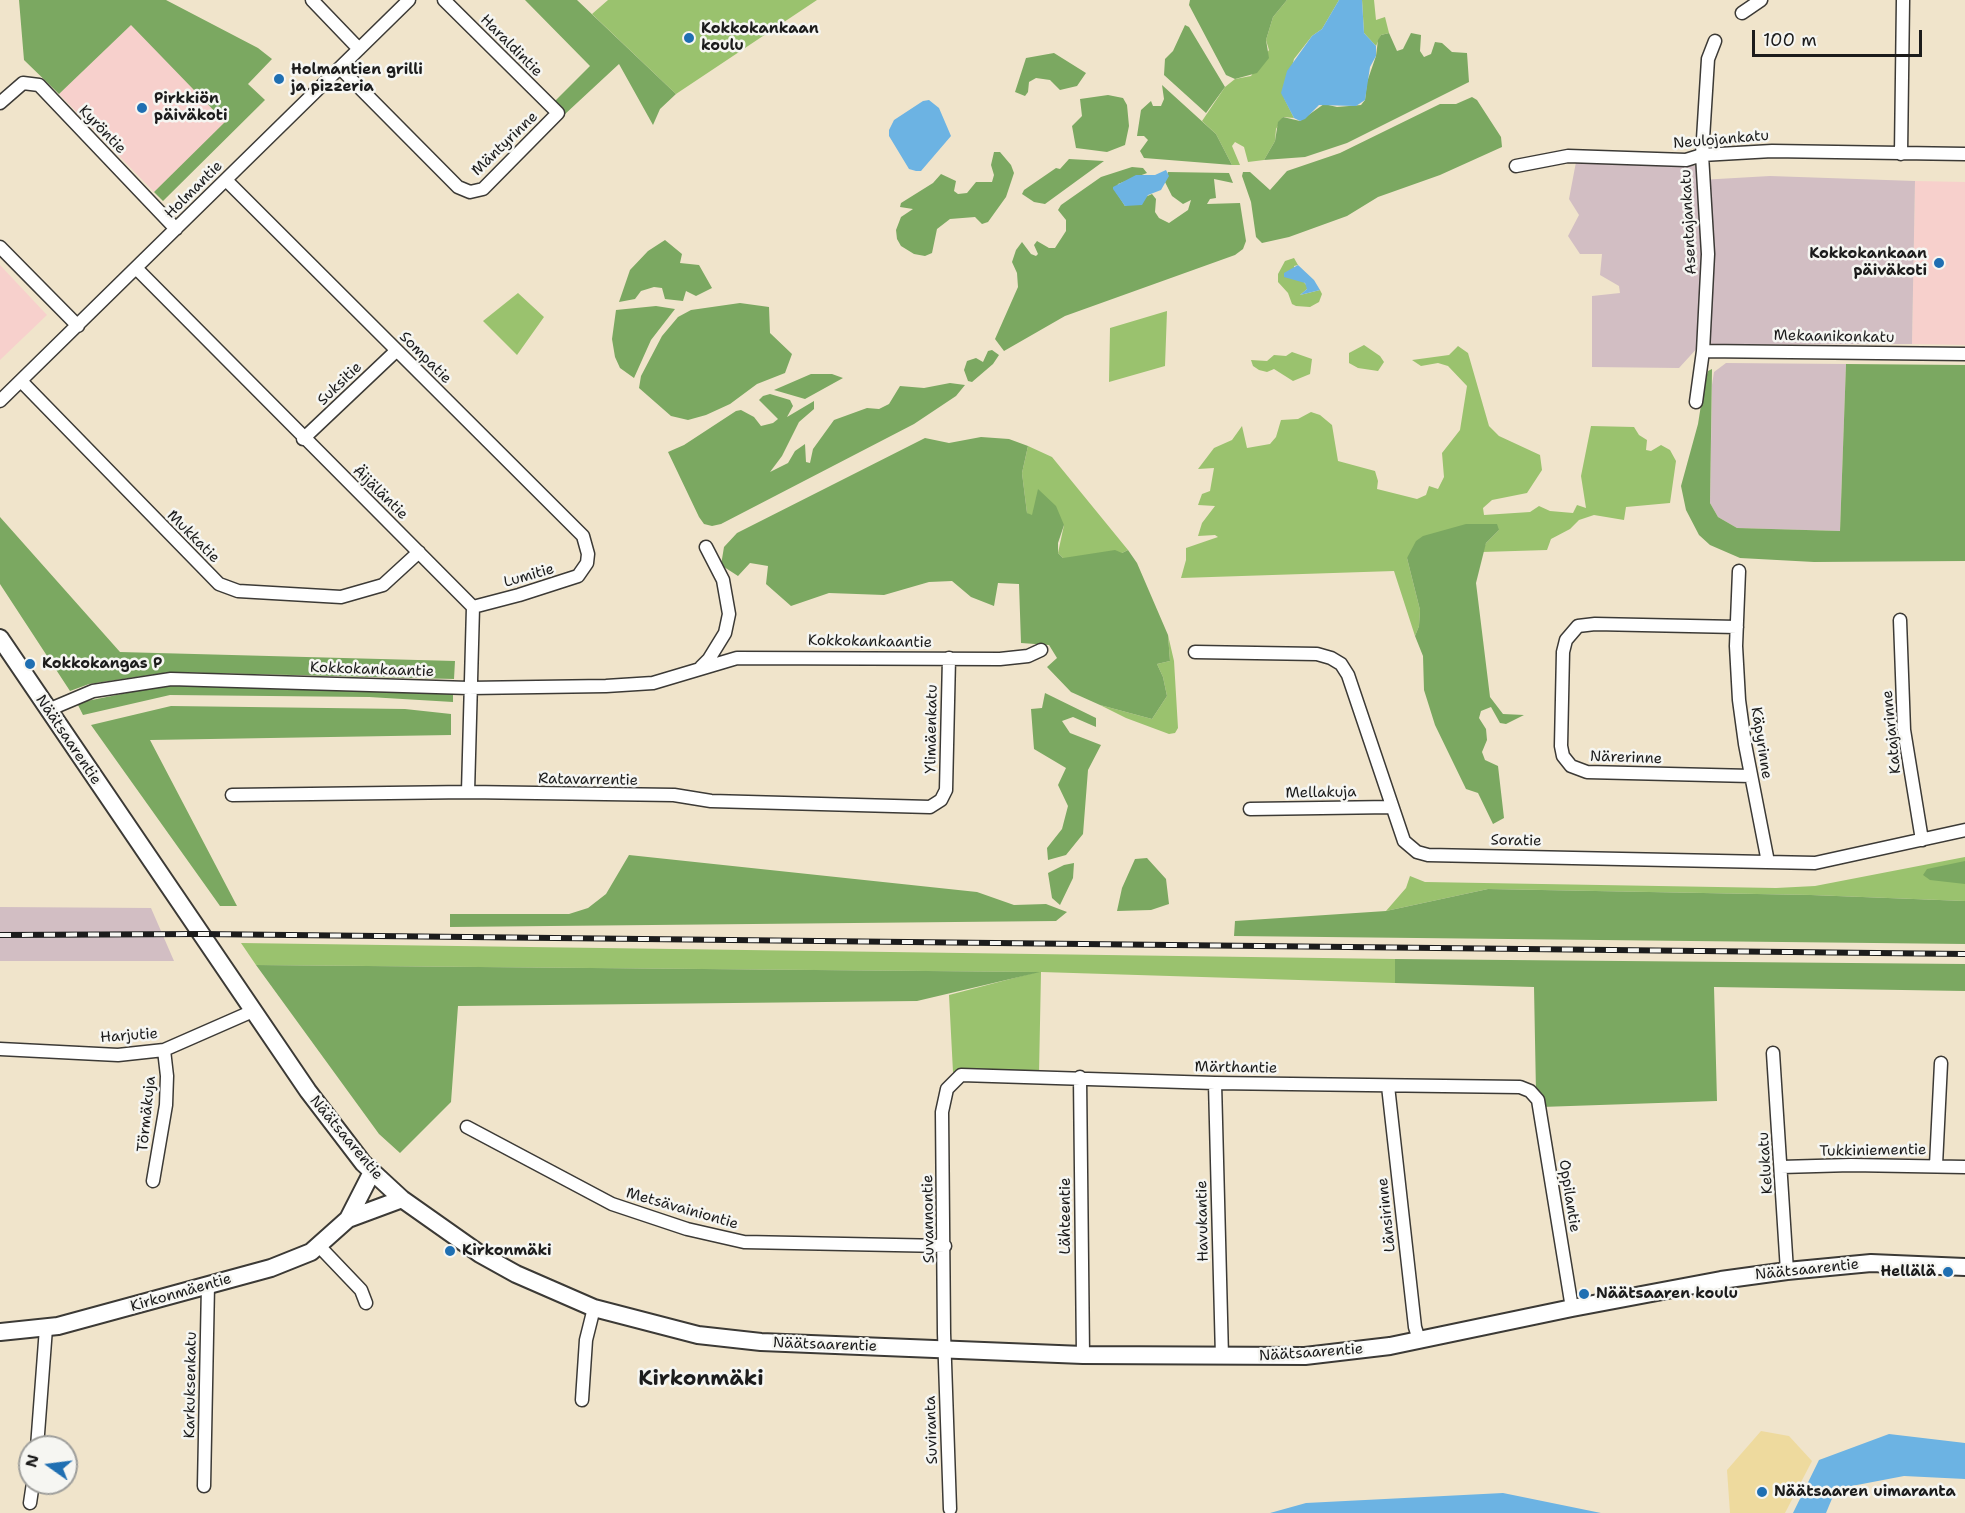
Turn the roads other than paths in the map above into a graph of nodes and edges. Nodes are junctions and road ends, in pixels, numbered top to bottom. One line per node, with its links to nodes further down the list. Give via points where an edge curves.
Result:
1 (312, 0): 8 (street)
2 (409, 0): 8 (street, Holmantie)
3 (444, 0): 11 (street, Haraldintie)
4 (1761, 0): 6 (street)
5 (1903, 0): 13 (street)
6 (1742, 13)
7 (1715, 41): 12 (street, Asentajankatu, via 1708,59)
8 (359, 49): 9 (street, Holmantie)
9 (340, 68): 11 (street, Mäntyrinne, via 459,187 470,192 483,189); 16 (street, Holmantie)
10 (0, 103): 17 (street, Kyröntie, via 23,83 39,85)
11 (558, 113)
12 (1702, 154): 13 (street, Neulojankatu); 15 (street, Neulojankatu, via 1686,160 1568,156); 22 (street, Asentajankatu, via 1708,254)
13 (1901, 154): 14 (street, Neulojankatu)
14 (1965, 154)
15 (1516, 166)
16 (226, 180): 17 (street, Holmantie); 21 (street, Sompatie)
17 (176, 229): 19 (street, Holmantie)
18 (0, 248): 20 (street)
19 (137, 269): 20 (street, Holmantie); 27 (street, Äijäläntie)
20 (78, 326): 24 (street, Holmantie)
21 (396, 351): 27 (street, Suksitie); 30 (street, Sompatie, via 583,536)
22 (1703, 351): 23 (street, Mekaanikonkatu); 26 (street, Asentajankatu)
23 (1965, 354)
24 (21, 381): 25 (street, Holmantie); 29 (street, Mukkatie, via 219,584 238,591 341,597 383,585)
25 (0, 401)
26 (1696, 402)
27 (303, 439): 29 (street, Äijäläntie)
28 (706, 547): 39 (street, via 723,580 729,614 717,648)
29 (419, 552): 32 (street, Äijäläntie)
30 (587, 563): 32 (street, Lumitie, via 572,579)
31 (1738, 571): 34 (street, Käpyrinne)
32 (473, 607): 40 (street)
33 (1900, 620): 49 (street, Katajarinne, via 1904,730)
34 (1737, 627): 42 (street, Käpyrinne, via 1739,700); 42 (street, Närerinne, via 1595,624 1574,630 1563,652 1561,746 1571,766 1587,772)
35 (0, 638): 41 (street, Näätsaarentie)
36 (1041, 650): 38 (street, Kokkokankaantie, via 1028,656 1000,659)
37 (1195, 652): 46 (street, Soratie, via 1317,654 1341,664)
38 (949, 658): 39 (street, Kokkokankaantie, via 757,656); 45 (street, Ylimäenkatu, via 946,790)
39 (698, 669): 40 (street, Kokkokankaantie, via 635,685)
40 (469, 688): 41 (street, Kokkokankaantie, via 171,679 93,691); 43 (street)
41 (48, 710): 51 (street, Näätsaarentie)
42 (1751, 776): 50 (street, Käpyrinne)
43 (468, 792): 44 (street, Ratavarrentie); 45 (street, Ratavarrentie, via 674,795 711,801 930,807)
44 (232, 795)
45 (942, 800)
46 (1392, 807): 47 (street, Mellakuja); 50 (street, Soratie, via 1404,841 1428,855)
47 (1250, 809)
48 (1965, 830): 49 (street, Soratie)
49 (1922, 840): 50 (street, Soratie, via 1815,863)
50 (1768, 862)
51 (253, 1011): 53 (street, Harjutie); 65 (street, Näätsaarentie, via 308,1091)
52 (0, 1049): 53 (street, Harjutie, via 117,1055)
53 (164, 1050): 66 (street, Törmäkuja, via 166,1105)
54 (1773, 1053): 63 (street, Kelukatu)
55 (1941, 1063): 62 (street)
56 (1080, 1077): 57 (street, Märthantie); 59 (street, Märthantie, via 961,1075); 81 (street, Lähteentie)
57 (1215, 1083): 58 (street, Märthantie); 82 (street, Havukantie)
58 (1388, 1086): 60 (street, Märthantie); 79 (street, Länsirinne, via 1414,1327)
59 (947, 1089): 70 (street, Suvannontie, via 942,1112)
60 (1530, 1091): 76 (street, Oppilantie, via 1538,1100)
61 (467, 1127): 70 (street, Metsävainiontie, via 612,1204 687,1229 744,1242)
62 (1936, 1165): 63 (street, Tukkiniementie); 64 (street, Tukkiniementie)
63 (1781, 1167): 72 (street, Kelukatu)
64 (1965, 1167)
65 (372, 1172): 67 (street, Näätsaarentie); 68 (street, Kirkonmäentie)
66 (153, 1181)
67 (402, 1199): 68 (street, Kirkonmäentie); 75 (street, Näätsaarentie, via 480,1254)
68 (348, 1219): 69 (street, Kirkonmäentie)
69 (319, 1246): 73 (street, Kirkonmäentie, via 271,1268); 74 (street, via 361,1290)
70 (945, 1246): 80 (street, Suvannontie)
71 (1965, 1267): 72 (street, Näätsaarentie, via 1870,1263)
72 (1787, 1271): 76 (street, Näätsaarentie)
73 (208, 1286): 77 (street, Kirkonmäentie); 85 (street, Karkuksenkatu)
74 (366, 1303)
75 (594, 1308): 80 (street, Näätsaarentie, via 657,1326 730,1339); 83 (street, via 586,1340)
76 (1572, 1308): 79 (street, Näätsaarentie)
77 (46, 1328): 78 (street, Kirkonmäentie); 84 (street)
78 (0, 1332)
79 (1419, 1340): 82 (street, Näätsaarentie, via 1328,1354)
80 (945, 1349): 81 (street, Näätsaarentie); 88 (street, Suviranta)
81 (1083, 1355): 82 (street, Näätsaarentie)
82 (1222, 1358)
83 (582, 1400)
84 (39, 1435)
85 (204, 1486)
86 (31, 1495): 87 (street)
87 (30, 1503)
88 (950, 1509)

